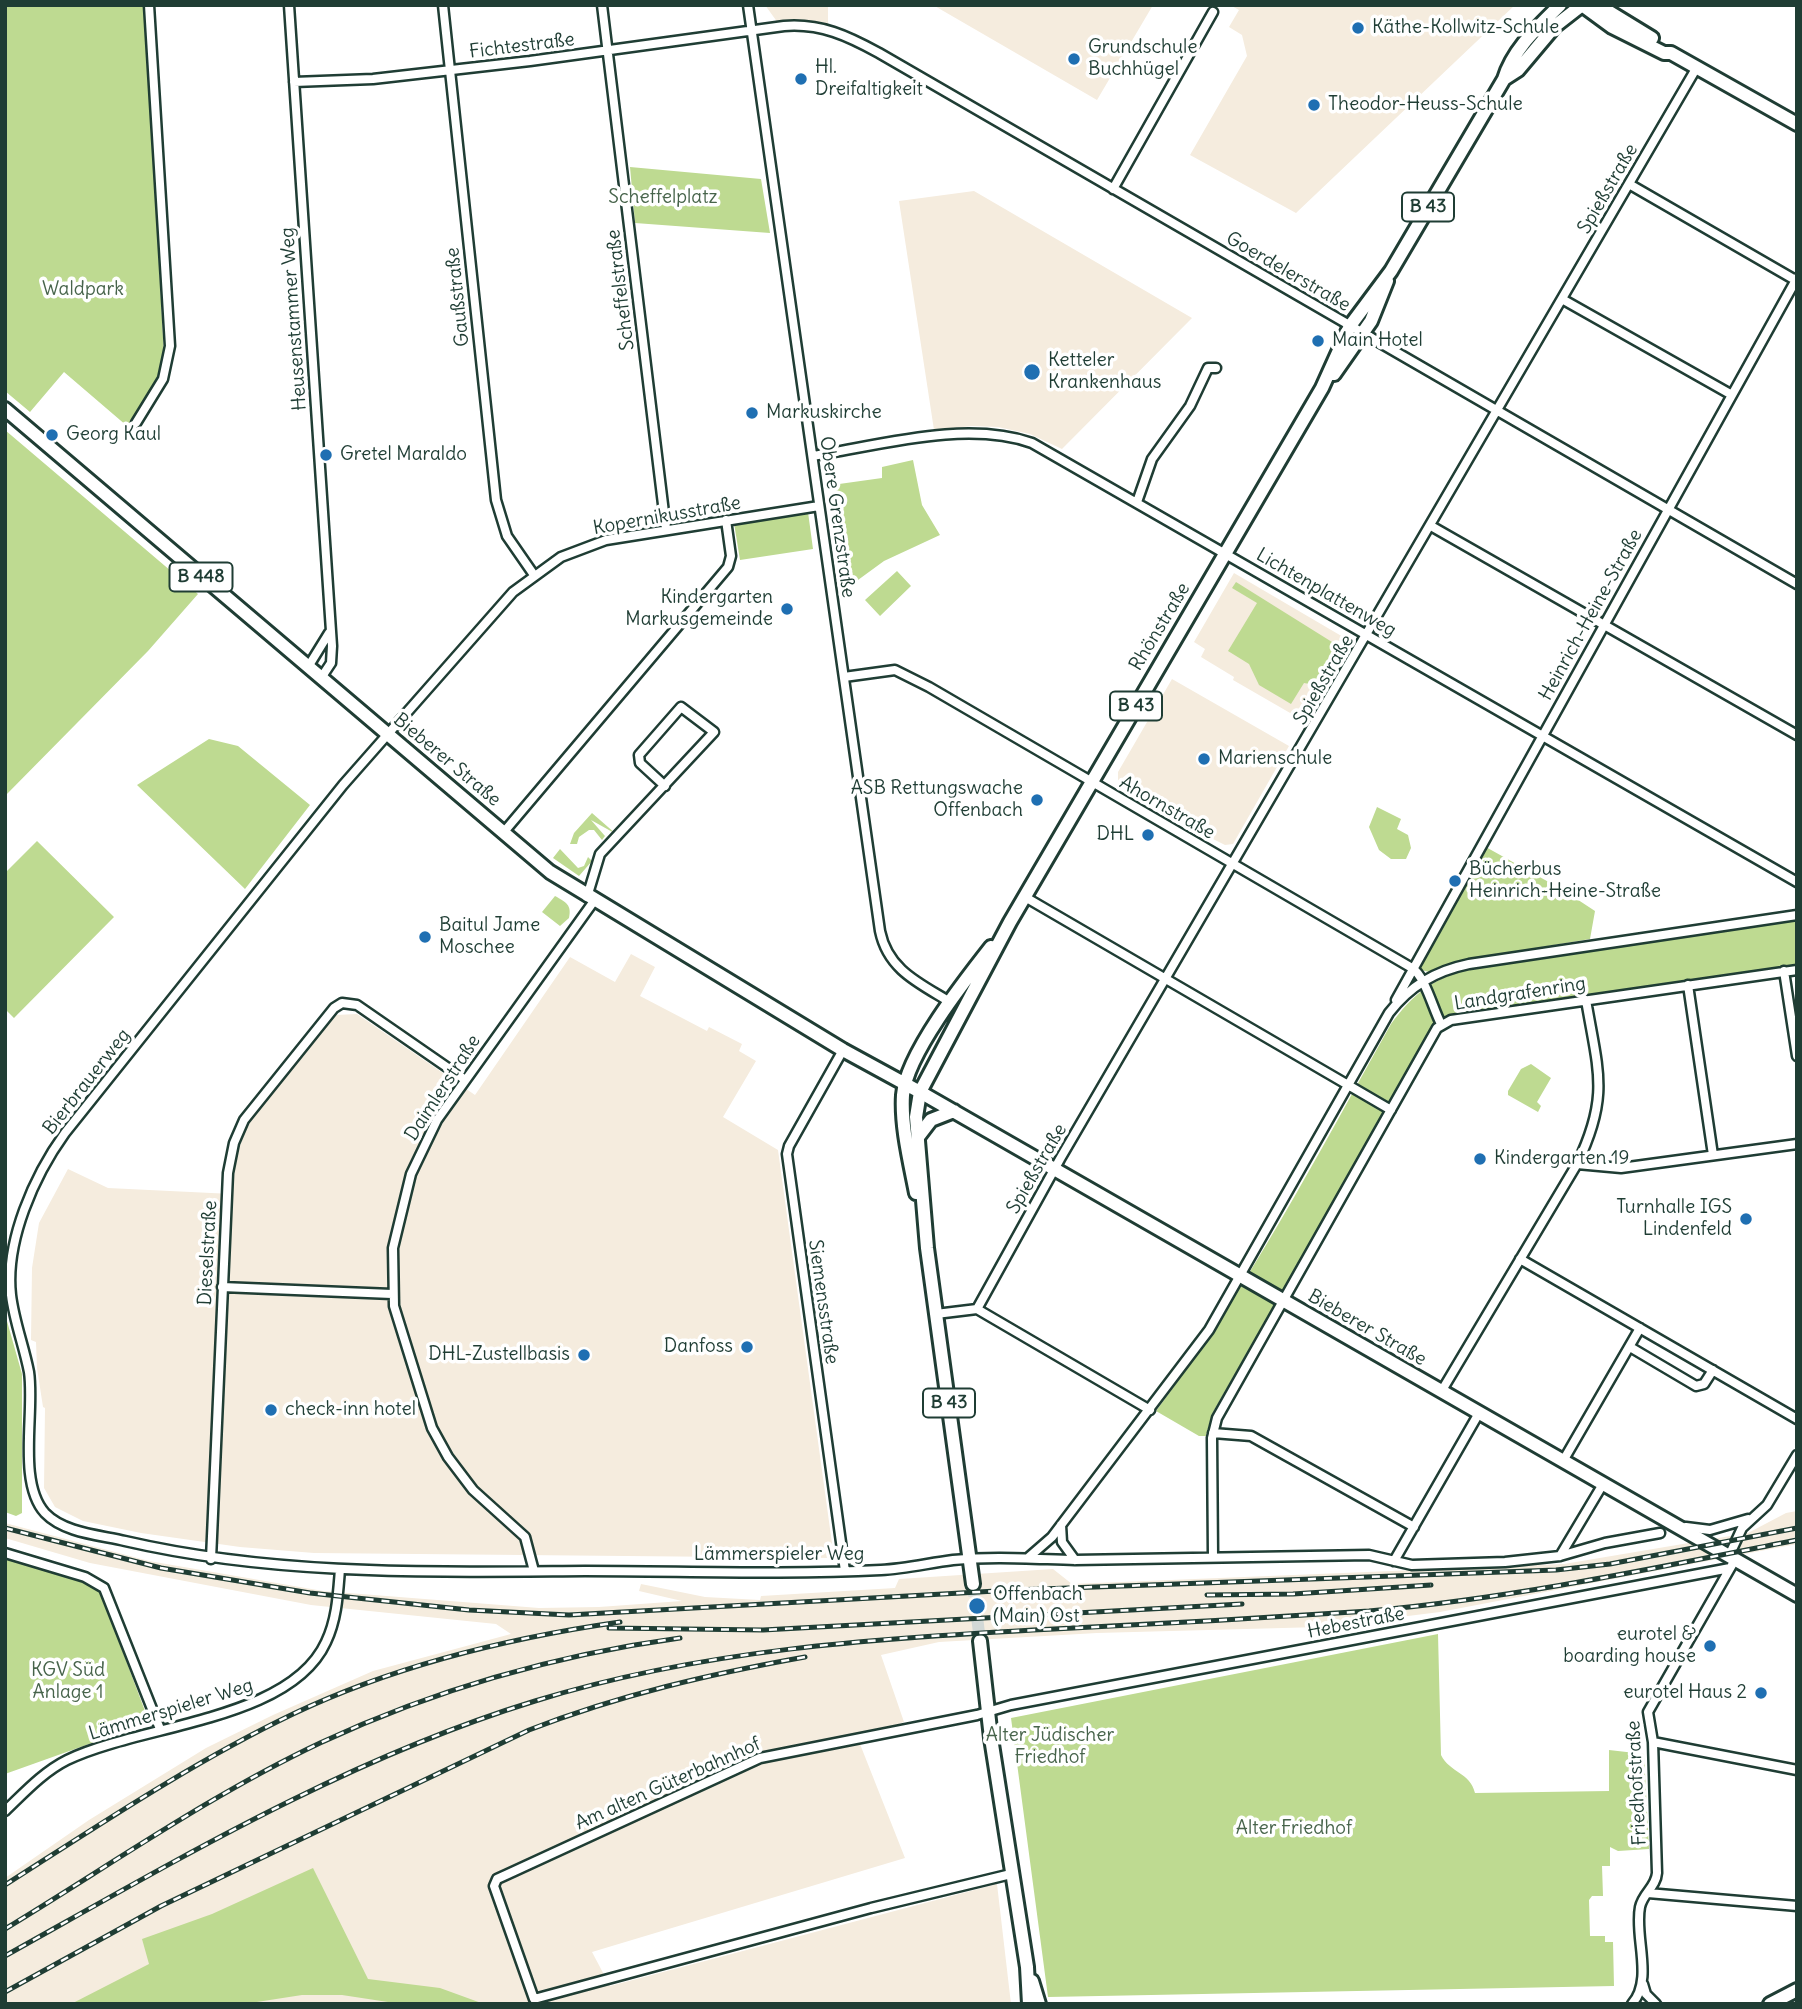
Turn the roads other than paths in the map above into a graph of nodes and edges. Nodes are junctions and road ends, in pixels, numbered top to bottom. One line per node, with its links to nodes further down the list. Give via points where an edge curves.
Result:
1 (149, 5): 30 (street, via 170,354 155,397)
2 (289, 5): 16 (street, Heusenstammer Weg)
3 (443, 5): 14 (street, Gaußstraße)
4 (602, 5): 11 (street, Scheffelstraße)
5 (748, 5): 10 (street, Obere Grenzstraße)
6 (1560, 5): 15 (main road, Rhönstraße / B 43, via 1517,51)
7 (1582, 5): 12 (main road, via 1612,27); 15 (main road, Rhönstraße / B 43)
8 (1598, 5): 12 (main road)
9 (1213, 12): 19 (street)
10 (752, 31): 11 (street, Fichtestraße); 19 (street, Goerdelerstraße, via 805,26 848,36); 31 (street, Obere Grenzstraße)
11 (608, 51): 14 (street, Fichtestraße); 37 (street, Scheffelstraße)
12 (1671, 53): 13 (main road)
13 (1697, 67): 17 (main road); 18 (street, Spießstraße)
14 (450, 70): 16 (street, Fichtestraße); 39 (street, Gaußstraße, via 496,500 507,536)
15 (1504, 79): 20 (main road, Rhönstraße / B 43)
16 (294, 82): 42 (street, Heusenstammer Weg)
17 (1797, 124)
18 (1629, 184): 21 (street); 22 (street, Spießstraße)
19 (1113, 189): 23 (street, Goerdelerstraße)
20 (1391, 271): 23 (main road, Rhönstraße / B 43); 24 (main road, Rhönstraße / B 43)
21 (1796, 280): 27 (street, Heinrich-Heine-Straße)
22 (1562, 299): 27 (street); 29 (street, Spießstraße)
23 (1350, 326): 24 (street, Goerdelerstraße); 26 (main road, Rhönstraße / B 43)
24 (1363, 333): 26 (main road, Rhönstraße / B 43); 29 (street, Goerdelerstraße)
25 (1216, 368): 32 (street, via 1208,368 1185,414 1156,452)
26 (1322, 388): 38 (main road, Rhönstraße / B 43)
27 (1732, 396): 34 (street, Heinrich-Heine-Straße)
28 (5, 410): 44 (main road, Bieberer Straße / B 448)
29 (1498, 411): 34 (street, Goerdelerstraße); 36 (street, Spießstraße)
30 (136, 423)
31 (813, 456): 32 (street, Lichtenplattenweg, via 961,434 1001,434 1043,448); 33 (street, Obere Grenzstraße)
32 (1137, 502): 38 (street, Lichtenplattenweg)
33 (819, 506): 35 (street, Kopernikusstraße); 45 (street, Obere Grenzstraße)
34 (1668, 510): 40 (street, Goerdelerstraße); 41 (street, Heinrich-Heine-Straße)
35 (726, 520): 37 (street, Kopernikusstraße); 52 (street, via 728,567)
36 (1432, 526): 41 (street); 43 (street, Spießstraße)
37 (666, 529): 39 (street, Kopernikusstraße, via 591,544)
38 (1226, 554): 43 (street, Lichtenplattenweg); 50 (main road, Rhönstraße / B 43)
39 (534, 575): 47 (street, Kopernikusstraße, via 499,605)
40 (1797, 584)
41 (1604, 624): 48 (street, Heinrich-Heine-Straße); 49 (street)
42 (330, 631): 44 (street); 46 (street, Heusenstammer Weg, via 331,663)
43 (1369, 635): 48 (street, Lichtenplattenweg); 53 (street, Spießstraße)
44 (308, 667): 46 (main road, Bieberer Straße / B 448)
45 (844, 677): 50 (street, Ahornstraße, via 888,669 905,673); 66 (street, Obere Grenzstraße, via 883,944 902,972)
46 (321, 678): 47 (main road, Bieberer Straße / B 448)
47 (388, 735): 52 (main road, Bieberer Straße / B 448); 110 (street, Bierbrauerweg, via 70,1126 41,1174 15,1244 10,1290 29,1374 31,1480 36,1499 51,1519 87,1533)
48 (1542, 735): 54 (street, Lichtenplattenweg); 59 (street, Heinrich-Heine-Straße)
49 (1797, 735)
50 (1092, 782): 53 (street, Ahornstraße); 55 (main road, Rhönstraße / B 43)
51 (665, 786): 51 (street, Daimlerstraße, via 714,732 681,708 639,755 640,763); 56 (street, Daimlerstraße, via 600,854)
52 (503, 833): 56 (main road, Bieberer Straße / B 448)
53 (1233, 864): 59 (street, Ahornstraße); 62 (street, Spießstraße)
54 (1797, 882)
55 (1025, 897): 58 (main road, Rhönstraße / B 43); 62 (street)
56 (591, 899): 69 (main road, Bieberer Straße / B 448); 71 (street, Daimlerstraße)
57 (1797, 915): 63 (street, Landgrafenring, via 1469,964)
58 (1010, 922): 66 (main road, Rhönstraße / B 43); 74 (main road, Rhönstraße / B 43)
59 (1412, 968): 63 (street, Ahornstraße); 67 (street, Landgrafenring)
60 (1797, 970): 61 (street, Landgrafenring)
61 (1784, 971): 64 (street, Landgrafenring); 70 (street)
62 (1165, 979): 73 (street); 81 (street, Spießstraße)
63 (1423, 980): 67 (street, Landgrafenring); 68 (street, Ahornstraße)
64 (1688, 985): 65 (street, Landgrafenring); 79 (street)
65 (1586, 1000): 68 (street, Landgrafenring); 80 (street, via 1600,1093 1593,1131)
66 (950, 1002): 72 (main road, Rhönstraße / B 43)
67 (1394, 1007): 73 (street, Landgrafenring)
68 (1441, 1024): 75 (street, Landgrafenring)
69 (843, 1050): 72 (main road, Bieberer Straße / B 448); 117 (street, Siemensstraße, via 789,1146 787,1160)
70 (1797, 1056)
71 (464, 1079): 85 (street, Dieselstraße, via 357,1005 347,1002 334,1008 239,1128 228,1173); 86 (street, Daimlerstraße, via 429,1136 406,1188 393,1248)
72 (905, 1083): 74 (main road, B 448); 82 (main road, B 43, via 904,1117)
73 (1348, 1085): 75 (street); 84 (street, Landgrafenring)
74 (920, 1092): 76 (main road, Bieberer Straße); 77 (main road, B 43)
75 (1391, 1110): 87 (street, Landgrafenring)
76 (954, 1111): 77 (main road, via 931,1120); 81 (main road, Bieberer Straße)
77 (918, 1137): 82 (main road, B 43)
78 (1797, 1144): 79 (street)
79 (1713, 1155): 80 (street, via 1621,1168)
80 (1577, 1164): 83 (street)
81 (1054, 1170): 84 (main road, Bieberer Straße); 88 (street, Spießstraße)
82 (927, 1248): 89 (main road, B 43)
83 (1520, 1259): 90 (street); 93 (street)
84 (1239, 1277): 87 (main road, Bieberer Straße); 94 (street, Landgrafenring, via 1209,1330)
85 (222, 1287): 86 (street); 110 (street, Dieselstraße)
86 (392, 1294): 116 (street, Daimlerstraße, via 402,1339 436,1436 473,1490 525,1537)
87 (1283, 1302): 93 (main road, Bieberer Straße); 97 (street, Landgrafenring, via 1217,1418)
88 (976, 1309): 89 (street); 94 (street)
89 (936, 1314): 111 (main road, B 43)
90 (1640, 1328): 91 (street); 92 (street)
91 (1630, 1347): 92 (street, via 1696,1386 1704,1384); 99 (street)
92 (1713, 1370): 96 (street)
93 (1441, 1392): 95 (main road, Bieberer Straße)
94 (1150, 1410): 103 (street, Landgrafenring)
95 (1479, 1413): 99 (main road, Bieberer Straße); 104 (street)
96 (1797, 1419)
97 (1213, 1433): 104 (street, via 1241,1433 1257,1439); 107 (street)
98 (1797, 1455): 101 (street, Friedhofstraße, via 1767,1505)
99 (1563, 1461): 100 (main road, Bieberer Straße)
100 (1603, 1484): 102 (main road, Bieberer Straße); 108 (street)
101 (1754, 1516): 102 (street, via 1710,1530); 114 (street, Friedhofstraße, via 1742,1528)
102 (1671, 1522): 114 (main road, Bieberer Straße)
103 (1061, 1525): 109 (street, Landgrafenring); 112 (street, via 1062,1542)
104 (1413, 1527): 113 (street)
105 (1660, 1533): 108 (street, Lämmerspieler Weg)
106 (5, 1553): 122 (street, via 85,1577 104,1588)
107 (1213, 1556): 112 (street, Lämmerspieler Weg); 113 (street, Lämmerspieler Weg, via 1369,1555)
108 (1560, 1556): 113 (street, Lämmerspieler Weg, via 1425,1565)
109 (1028, 1557): 111 (street, Lämmerspieler Weg); 112 (street, Lämmerspieler Weg)
110 (211, 1559): 115 (street)
111 (970, 1559): 117 (street, Lämmerspieler Weg); 118 (main road, B 43)
112 (1075, 1560)
113 (1394, 1561)
114 (1731, 1561): 119 (main road, Bieberer Straße); 121 (street, Hebestraße); 123 (street, Friedhofstraße, via 1651,1707 1647,1717)
115 (340, 1569): 116 (street, Lämmerspieler Weg); 122 (street, Lämmerspieler Weg, via 331,1629 318,1656 300,1677 257,1702)
116 (534, 1571): 117 (street, Lämmerspieler Weg)
117 (845, 1571)
118 (973, 1584)
119 (1797, 1595)
120 (980, 1641): 121 (main road)
121 (989, 1710): 126 (main road); 126 (street, Am alten Güterbahnhof, via 760,1758 508,1874 494,1886 534,1999)
122 (160, 1729): 125 (street, Lämmerspieler Weg, via 67,1760)
123 (1653, 1742): 124 (street); 127 (street, Friedhofstraße, via 1657,1873)
124 (1797, 1770)
125 (5, 1811)
126 (1011, 1874): 129 (main road)
127 (1648, 1893): 128 (street); 130 (street, Friedhofstraße, via 1640,1909)
128 (1797, 1906)
129 (1027, 1967): 131 (main road); 135 (main road)
130 (1642, 1980): 136 (street, Friedhofstraße); 137 (street, Friedhofstraße, via 1646,1994)
131 (1027, 1988): 133 (main road); 134 (main road)
132 (1797, 1990): 138 (main road)
133 (1022, 2004)
134 (1029, 2004)
135 (1039, 2004)
136 (1632, 2004)
137 (1656, 2004)
138 (1770, 2004)

